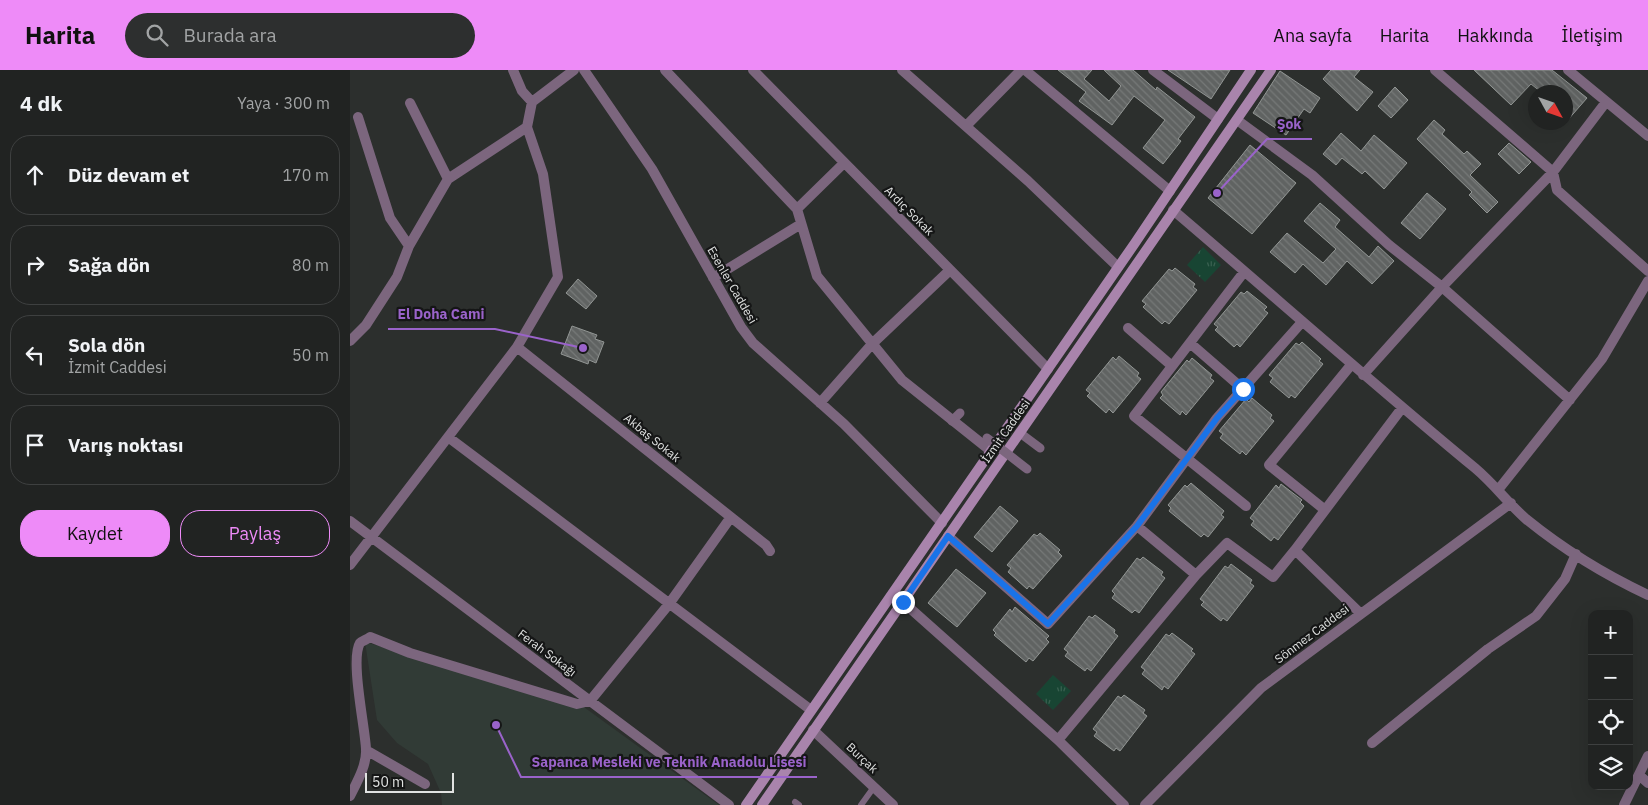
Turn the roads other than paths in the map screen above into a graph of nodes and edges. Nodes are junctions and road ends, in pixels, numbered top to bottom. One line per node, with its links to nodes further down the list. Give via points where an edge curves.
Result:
1 (513, 70): 15 (street, via 522,91)
2 (574, 70): 15 (street)
3 (584, 70): 36 (street, Esenler Caddesi, via 652,169)
4 (665, 70): 28 (street)
5 (753, 70): 24 (street, Ardıç Sokak)
6 (902, 70): 21 (street)
7 (1021, 70): 21 (street)
8 (1025, 70): 27 (street)
9 (1153, 70): 19 (street)
10 (1251, 70): 19 (main road, İzmit Caddesi)
11 (1271, 70): 20 (main road, İzmit Caddesi)
12 (1435, 70): 14 (street)
13 (1568, 70): 16 (street)
14 (1448, 74): 25 (street)
15 (532, 102): 22 (street)
16 (1606, 102): 23 (street); 25 (street)
17 (410, 103): 26 (street)
18 (358, 117): 31 (street, via 390,218)
19 (1218, 119): 27 (main road, İzmit Caddesi)
20 (1237, 120): 29 (main road, İzmit Caddesi); 38 (street, via 1312,175 1389,245)
21 (966, 126): 32 (street)
22 (527, 127): 26 (street); 44 (street, via 543,174 558,277)
23 (1648, 136)
24 (844, 163): 28 (street); 33 (street, Ardıç Sokak)
25 (1553, 172): 34 (street, via 1557,190); 38 (street)
26 (448, 179): 31 (street)
27 (1170, 190): 32 (main road, İzmit Caddesi)
28 (797, 209): 30 (street)
29 (1173, 210): 35 (street); 55 (main road, İzmit Caddesi)
30 (801, 224): 36 (street); 43 (street, via 817,276)
31 (409, 246): 41 (street, via 397,277 366,325)
32 (1118, 267): 47 (main road, İzmit Caddesi)
33 (950, 270): 43 (street); 47 (street, Ardıç Sokak)
34 (1648, 271)
35 (1244, 272): 39 (street); 42 (street)
36 (713, 278): 51 (street, Esenler Caddesi, via 740,327 753,343)
37 (1648, 282): 50 (street, via 1602,359)
38 (1442, 287): 48 (street); 50 (street)
39 (1302, 322): 45 (street); 49 (street)
40 (1128, 328): 46 (street)
41 (350, 341)
42 (1190, 343): 46 (street); 49 (street)
43 (872, 344): 51 (street); 54 (street, via 902,380)
44 (517, 346): 56 (street); 66 (street, Akbaş Sokak)
45 (1351, 365): 48 (street); 65 (street, via 1269,464)
46 (1172, 366): 60 (street, via 1134,416)
47 (1048, 369): 59 (main road, İzmit Caddesi)
48 (1363, 375): 52 (street)
49 (1243, 389): 60 (street)
50 (1570, 400): 62 (street)
51 (820, 403): 68 (street, Esenler Caddesi)
52 (1402, 408): 62 (street); 65 (street)
53 (960, 413): 54 (street)
54 (952, 421): 59 (street)
55 (1020, 433): 58 (street); 70 (main road, İzmit Caddesi)
56 (448, 437): 71 (street); 79 (street)
57 (987, 438): 61 (street, bridge)
58 (1040, 448)
59 (991, 451): 68 (main road, İzmit Caddesi)
60 (1186, 459): 64 (street); 69 (street)
61 (1027, 469)
62 (1498, 490): 63 (street)
63 (1511, 503): 74 (street, via 1526,518); 80 (street, Sönmez Caddesi)
64 (1246, 506)
65 (1325, 510): 72 (street)
66 (731, 517): 73 (street, Akbaş Sokak); 79 (street)
67 (350, 521): 71 (street, Ferah Sokağı)
68 (942, 523): 82 (main road, İzmit Caddesi)
69 (1137, 526): 70 (street, via 1048,624); 76 (street)
70 (948, 536): 78 (main road, İzmit Caddesi)
71 (371, 537): 75 (street); 81 (street, Ferah Sokağı)
72 (1294, 550): 76 (street, via 1273,577 1227,543); 80 (street)
73 (770, 551)
74 (1576, 554): 77 (street, via 1613,578); 85 (street, via 1565,579 1536,616 1488,649)
75 (350, 565)
76 (1196, 576): 84 (street)
77 (1648, 595)
78 (903, 602): 83 (main road, İzmit Caddesi); 84 (street)
79 (669, 604): 81 (street); 82 (street)
80 (1360, 613): 99 (street, Sönmez Caddesi, via 1261,688)
81 (590, 701): 86 (street, via 577,704 410,653 370,637 360,643 355,657); 93 (street, Ferah Sokağı)
82 (811, 710): 94 (main road, İzmit Caddesi)
83 (813, 730): 91 (street, Burçak); 95 (main road, İzmit Caddesi)
84 (1058, 740): 98 (street)
85 (1372, 743)
86 (366, 750): 90 (street); 92 (street, via 364,765)
87 (1648, 756): 88 (street)
88 (1639, 775): 89 (street); 100 (street)
89 (1648, 783)
90 (425, 784)
91 (874, 787): 96 (lane); 97 (street, Burçak)
92 (350, 796)
93 (729, 805)
94 (746, 805)
95 (762, 805)
96 (861, 805)
97 (893, 805)
98 (1124, 805)
99 (1145, 805)
100 (1624, 805)

